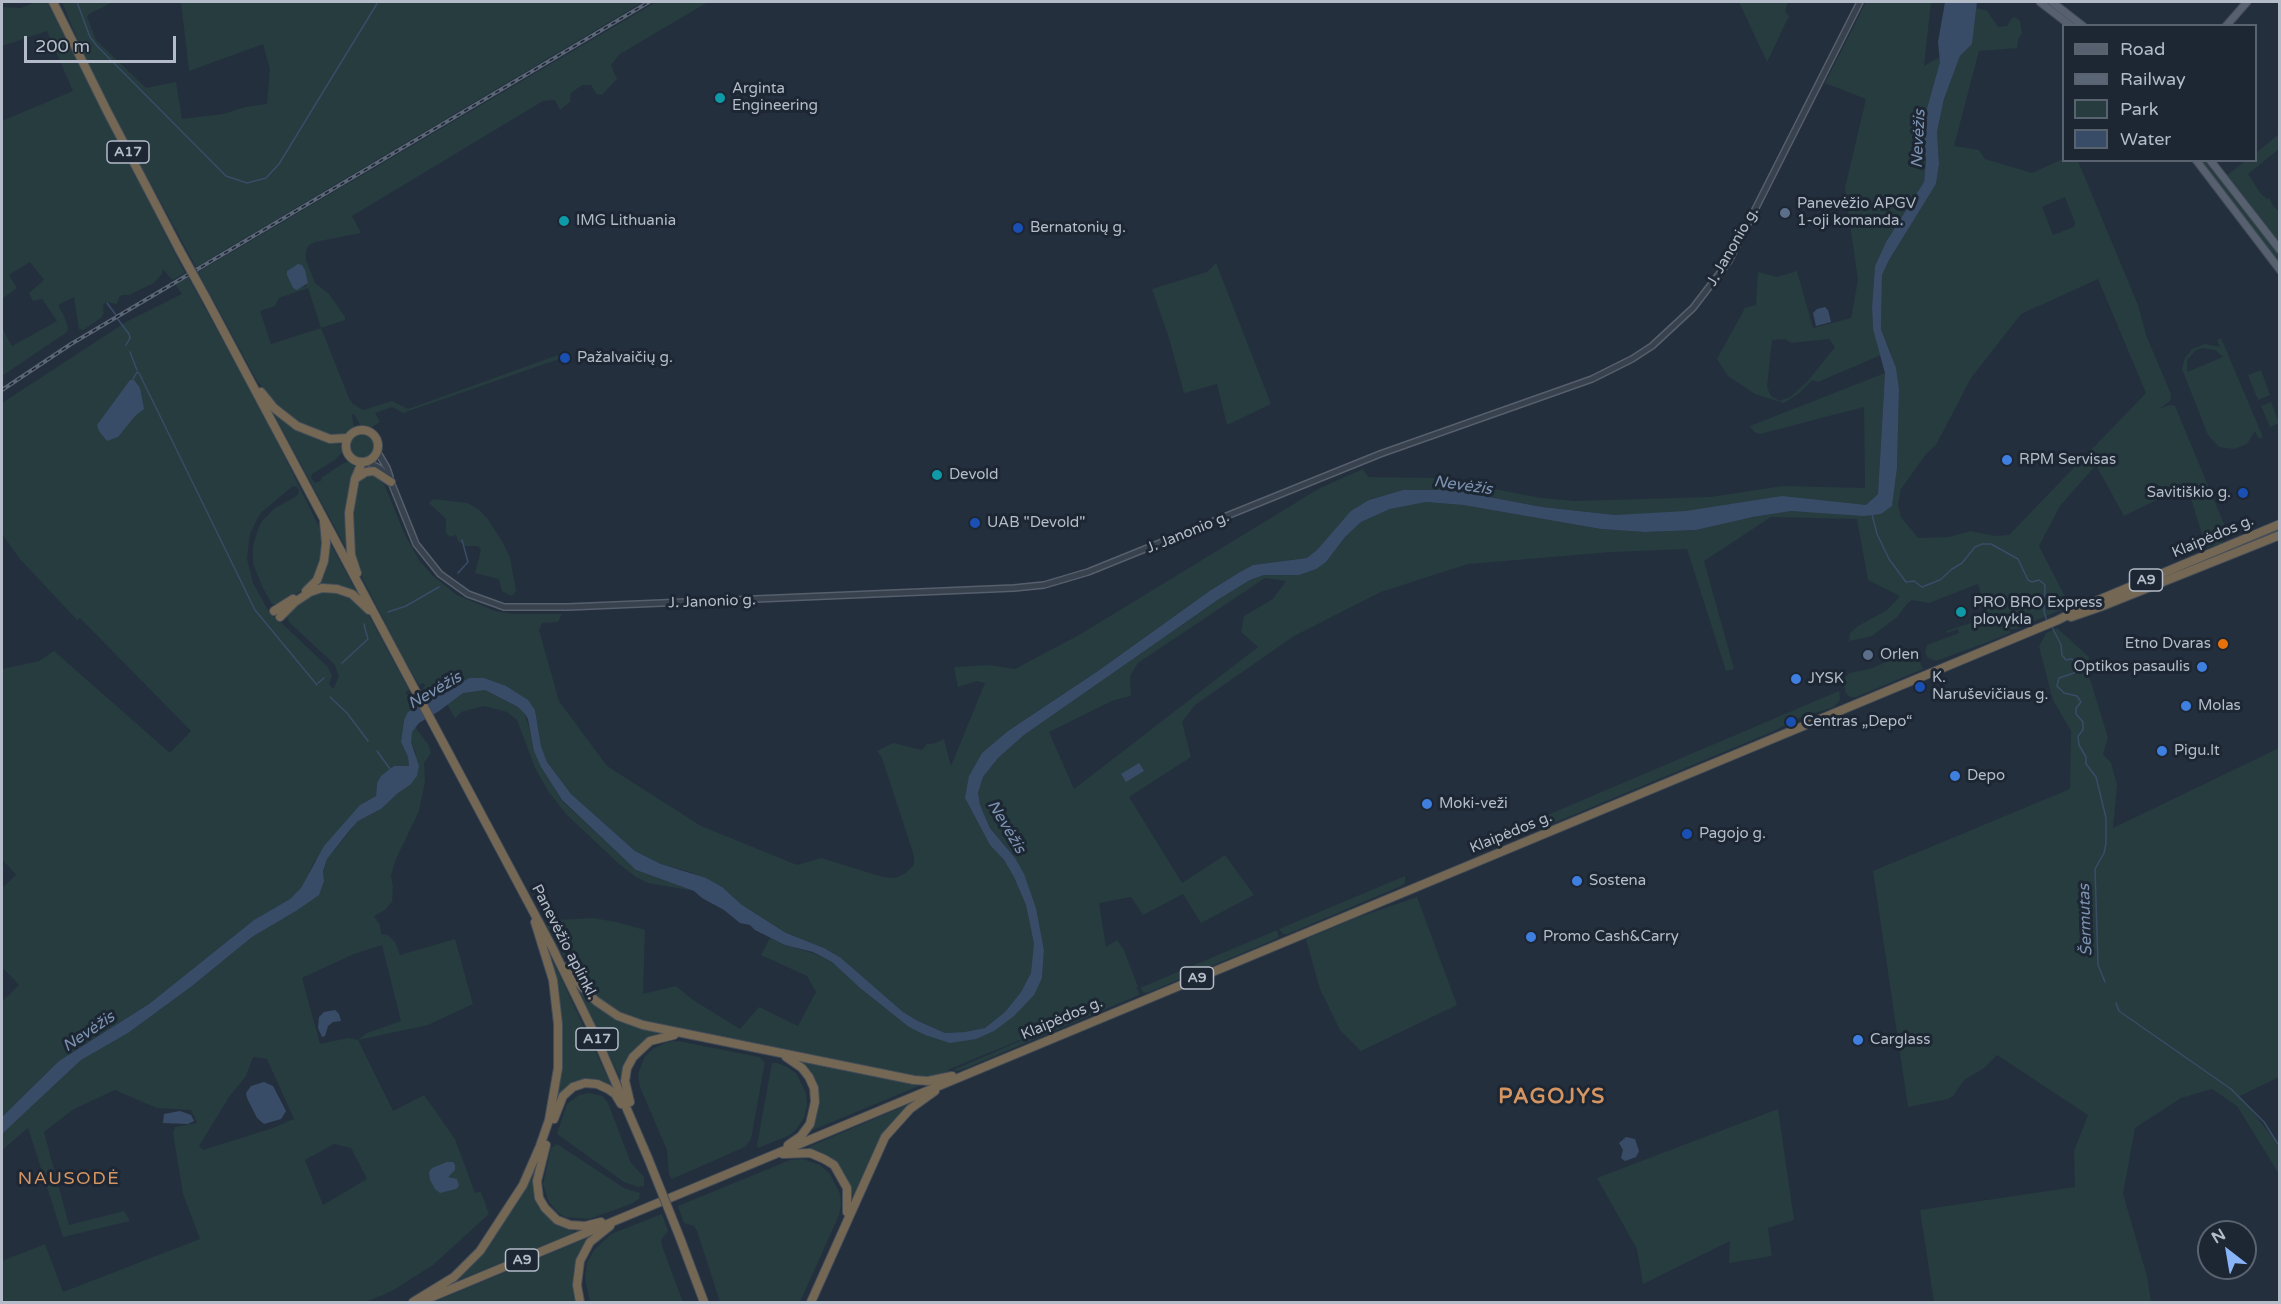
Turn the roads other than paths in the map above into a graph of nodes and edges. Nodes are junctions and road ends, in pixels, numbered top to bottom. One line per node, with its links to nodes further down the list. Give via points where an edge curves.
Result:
1 (53, 2): 10 (highway, A17)
2 (58, 2): 10 (highway, A17)
3 (1860, 2): 20 (street, J. Janonio g., via 1729,261 1693,308 1652,346 1592,380 1380,454 1088,572 1044,585 1014,588 504,607 468,594 426,559 408,527)
4 (2040, 2): 7 (main road)
5 (2052, 2): 8 (main road)
6 (2247, 2): 9 (main road)
7 (2068, 24)
8 (2080, 24)
9 (2228, 24)
10 (80, 55): 15 (highway, A17, bridge)
11 (2198, 162): 14 (main road)
12 (2212, 162): 13 (main road)
13 (2280, 250)
14 (2280, 270)
15 (245, 371): 16 (highway, via 274,408 297,426 330,439); 21 (highway, A17)
16 (348, 438): 17 (highway, via 358,430 369,431 378,441); 18 (highway, via 349,454)
17 (377, 451): 18 (highway, via 373,458); 20 (street)
18 (364, 461): 19 (highway); 20 (street, J. Janonio g., via 381,469)
19 (355, 479): 20 (highway, via 374,471); 24 (highway, via 348,527)
20 (391, 482)
21 (323, 518): 24 (highway, A17); 26 (highway, via 326,550 320,574 308,590 277,614 310,592 337,589 357,597)
22 (2280, 524): 25 (highway, Klaipėdos g. / A9)
23 (2280, 535): 25 (highway, Klaipėdos g. / A9)
24 (360, 586): 26 (highway, A17)
25 (2058, 620): 29 (highway, Klaipėdos g. / A9)
26 (381, 626): 27 (highway, Panevėžio aplinkl. / A17)
27 (527, 898): 28 (highway, Panevėžio aplinkl. / A17); 35 (highway, via 546,954 557,1010 558,1068 549,1120 523,1185 483,1246 454,1277)
28 (551, 945): 29 (highway, via 596,1001 618,1016 643,1025 914,1080); 31 (highway, Panevėžio aplinkl. / A17)
29 (974, 1071): 30 (highway, A9)
30 (951, 1081): 32 (highway, A9); 39 (highway, via 910,1108 885,1137)
31 (639, 1135): 32 (highway, via 626,1089 627,1068 644,1045 674,1035 779,1055 802,1068 815,1094 813,1118 801,1136); 34 (highway, via 615,1094 597,1084 579,1085 567,1092 560,1103 538,1167 539,1198 557,1220 585,1226); 38 (highway, Panevėžio aplinkl. / A17, bridge)
32 (778, 1153): 33 (highway, A9)
33 (764, 1159): 34 (highway, A9); 39 (highway, via 796,1152 817,1155 837,1169 847,1188 848,1211)
34 (623, 1217): 36 (highway, A9); 37 (highway, via 595,1237 583,1254 577,1279)
35 (413, 1302)
36 (420, 1302)
37 (580, 1302)
38 (703, 1302)
39 (810, 1302)

